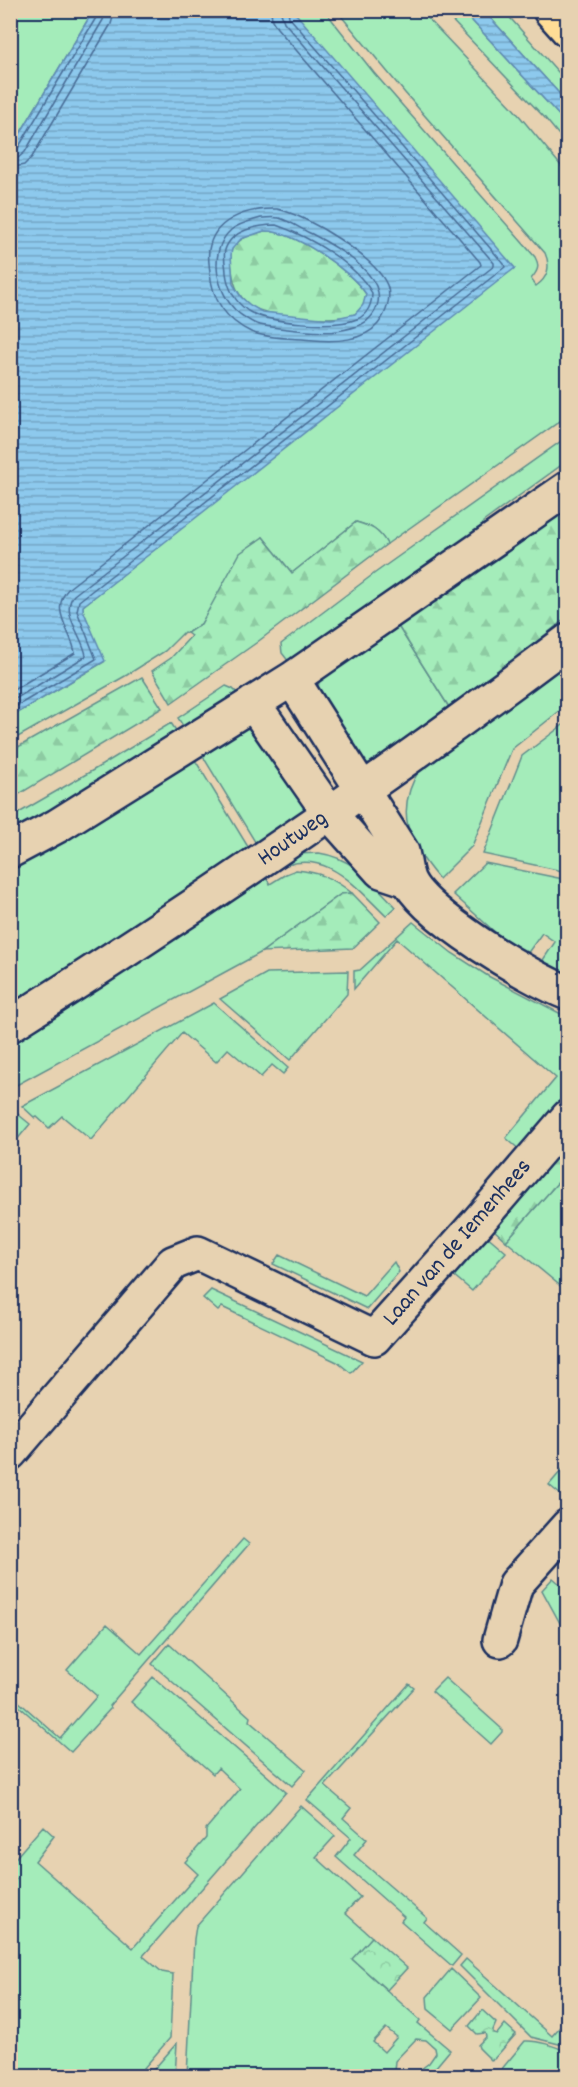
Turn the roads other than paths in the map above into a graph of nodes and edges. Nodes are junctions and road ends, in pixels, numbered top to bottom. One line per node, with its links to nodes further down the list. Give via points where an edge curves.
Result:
1 (550, 10): 2 (main road)
2 (567, 30)
3 (567, 488): 5 (street)
4 (567, 641): 7 (street, Houtweg)
5 (292, 679): 6 (street); 7 (street)
6 (253, 704): 8 (street); 9 (street)
7 (364, 789): 8 (street, Houtweg); 10 (street, via 402,852)
8 (330, 814): 10 (street, via 381,871); 12 (street, Houtweg)
9 (10, 851)
10 (408, 880): 11 (street, via 425,901 458,929 515,967)
11 (567, 993)
12 (10, 1025)
13 (567, 1117): 14 (street, Laan van de Iemenhees, via 374,1338 198,1253 173,1263)
14 (10, 1453)
15 (567, 1526): 16 (street, via 516,1584)
16 (500, 1640)

